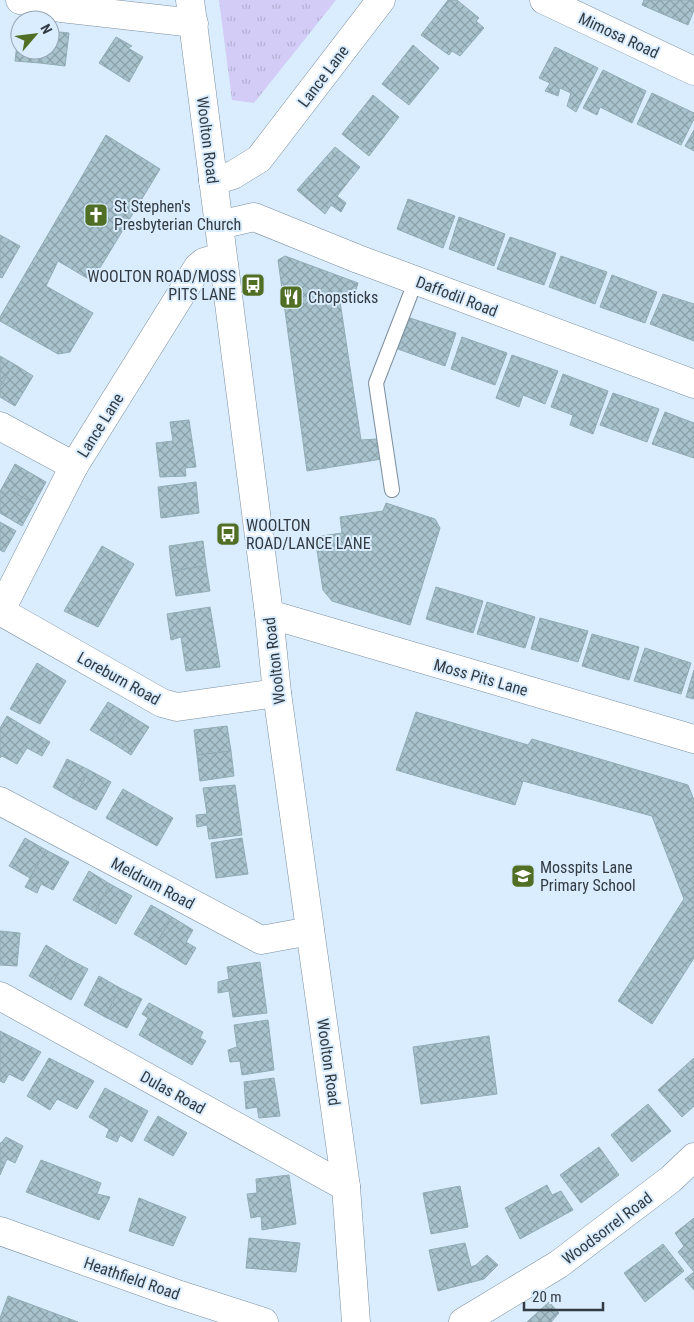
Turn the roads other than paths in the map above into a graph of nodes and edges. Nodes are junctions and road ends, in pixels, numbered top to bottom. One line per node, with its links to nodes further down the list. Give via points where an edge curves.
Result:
1 (20, 0): 4 (street, via 61,8)
2 (381, 0): 6 (street, Lance Lane, via 259,159 233,175)
3 (544, 0): 5 (street, Mimosa Road)
4 (192, 12): 6 (street, Woolton Road)
5 (694, 71)
6 (214, 181): 7 (street, Woolton Road)
7 (219, 225): 8 (street, Woolton Road); 9 (street, Daffodil Road, via 254,217)
8 (222, 257): 12 (street, Lance Lane, via 198,267); 15 (street, Woolton Road)
9 (416, 280): 10 (street, Daffodil Road); 13 (lane, via 376,384)
10 (694, 384)
11 (0, 426): 12 (street)
12 (74, 466): 14 (street, Lance Lane)
13 (392, 490)
14 (0, 611): 16 (street, Loreburn Road, via 162,703 177,707)
15 (269, 614): 16 (street, Woolton Road); 17 (street, Moss Pits Lane)
16 (277, 694): 19 (street, Woolton Road)
17 (694, 739)
18 (0, 801): 19 (street, Meldrum Road, via 261,940)
19 (310, 931): 22 (street, Woolton Road)
20 (0, 996): 22 (street, Dulas Road)
21 (694, 1157): 26 (street, Woodsorrel Road, via 671,1179 559,1264)
22 (346, 1187): 25 (street, Woolton Road)
23 (0, 1231): 24 (street, Heathfield Road, via 174,1294)
24 (264, 1322)
25 (356, 1322)
26 (463, 1322)

